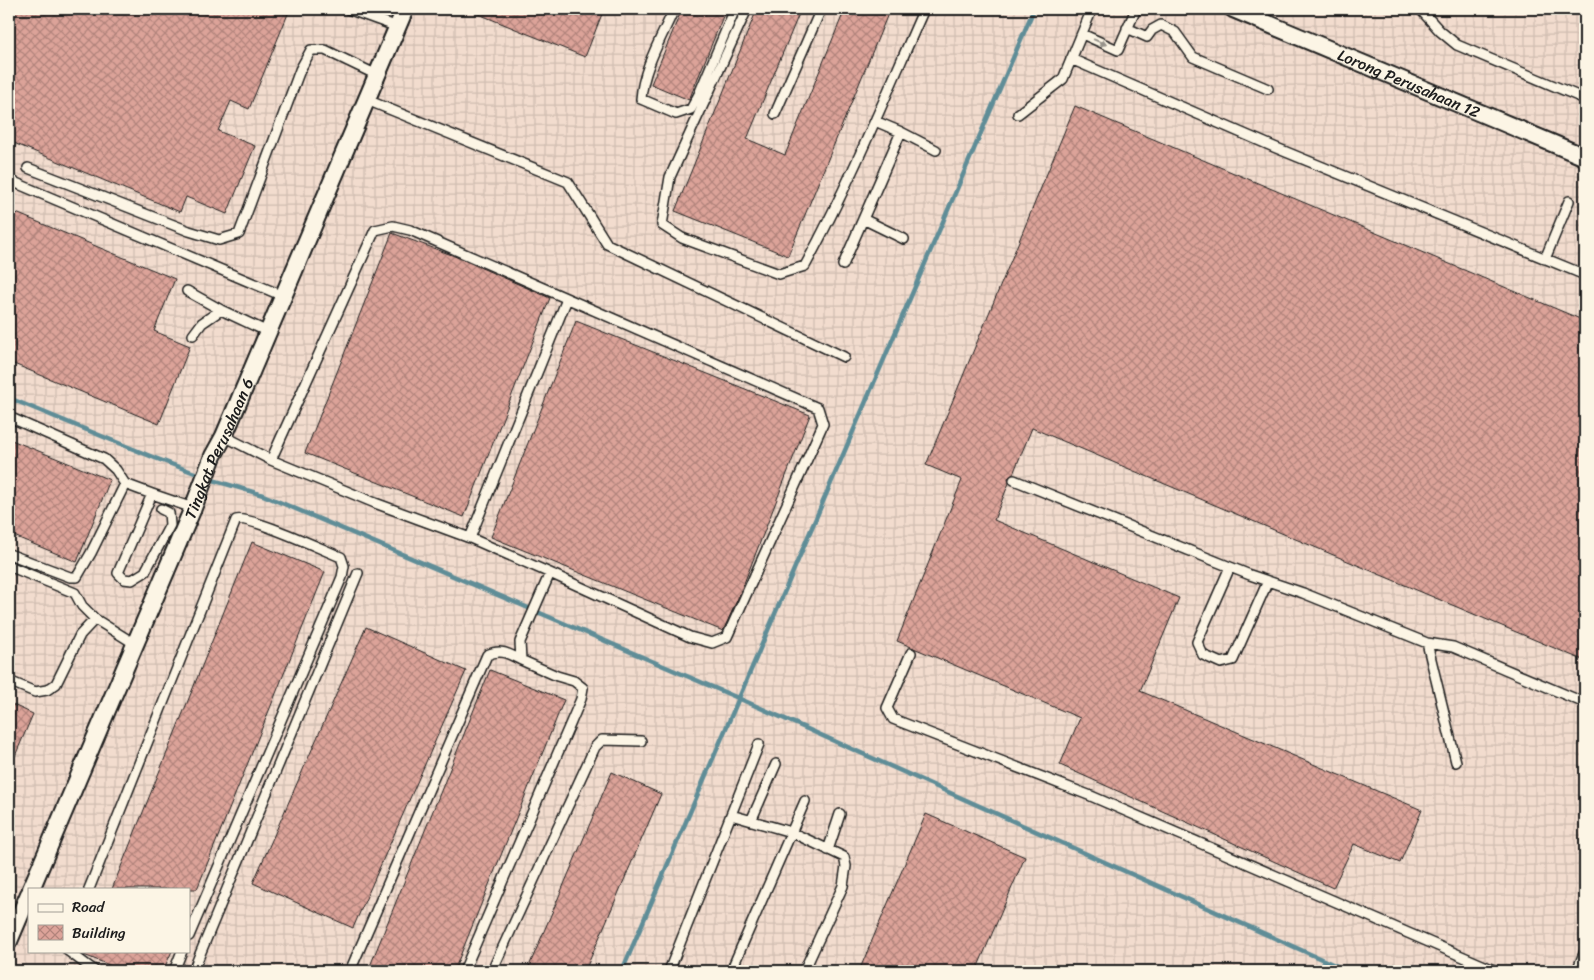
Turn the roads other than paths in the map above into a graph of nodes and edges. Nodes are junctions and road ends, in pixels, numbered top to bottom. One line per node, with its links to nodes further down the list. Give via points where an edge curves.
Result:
1 (348, 9): 12 (lane)
2 (405, 9): 12 (street, Tingkat Perusahaan 6)
3 (674, 9): 4 (lane, via 644,78 641,99 676,114 691,109)
4 (735, 9)
5 (747, 9): 22 (lane, via 670,177 662,225 682,238 779,274 805,266)
6 (821, 9): 20 (lane)
7 (924, 9): 22 (lane)
8 (1092, 9): 14 (lane)
9 (1136, 9): 13 (lane)
10 (1235, 9): 25 (street, Lorong Perusahaan 12)
11 (1420, 9): 18 (lane, via 1457,45)
12 (398, 27): 16 (street, Tingkat Perusahaan 6)
13 (1127, 28): 14 (lane, one-way to 13, via 1118,50); 17 (lane, via 1147,37 1162,25 1175,32 1193,57)
14 (1082, 34): 15 (lane)
15 (1071, 59): 21 (lane, via 1062,79); 31 (lane)
16 (377, 75): 19 (street, Tingkat Perusahaan 6); 26 (lane, via 325,50 310,50 239,234 219,240)
17 (1268, 89)
18 (1585, 99)
19 (367, 100): 35 (street, Tingkat Perusahaan 6); 40 (lane, via 568,182 607,244)
20 (775, 114)
21 (1018, 114)
22 (875, 121): 23 (lane)
23 (901, 132): 24 (lane); 29 (lane)
24 (936, 150)
25 (1585, 157)
26 (28, 168)
27 (9, 180): 35 (lane)
28 (1569, 201): 31 (lane)
29 (863, 219): 30 (lane); 32 (lane)
30 (904, 239)
31 (1545, 259): 33 (lane)
32 (843, 265)
33 (1585, 275)
34 (188, 291): 37 (lane)
35 (283, 296): 38 (street, Tingkat Perusahaan 6)
36 (567, 299): 43 (lane, via 410,230 393,226 375,230); 49 (lane); 54 (lane, via 818,408 823,424 727,637 712,643 690,637)
37 (221, 310): 38 (lane); 39 (lane, via 202,323)
38 (268, 332): 42 (street, Tingkat Perusahaan 6)
39 (194, 335)
40 (844, 357)
41 (9, 417): 45 (lane, via 104,459)
42 (224, 436): 43 (lane); 47 (street, Tingkat Perusahaan 6)
43 (271, 460): 49 (lane)
44 (1014, 480): 52 (lane)
45 (125, 484): 46 (lane); 50 (lane, via 77,577)
46 (152, 494): 47 (lane); 48 (lane, via 118,573 124,580 132,580 145,572 162,541 170,525 169,513)
47 (193, 508): 58 (street, Tingkat Perusahaan 6)
48 (161, 509)
49 (470, 538): 54 (lane)
50 (9, 554)
51 (9, 566): 56 (lane, via 75,593 82,606)
52 (1230, 567): 55 (lane); 55 (lane, via 1198,642 1203,655 1221,663 1233,660)
53 (358, 573): 84 (lane)
54 (550, 573): 60 (lane, via 520,642)
55 (1268, 581): 57 (lane)
56 (96, 619): 58 (lane); 61 (lane, via 80,635 56,684 35,692)
57 (1427, 643): 62 (lane, via 1453,647); 65 (lane)
58 (135, 644): 73 (street, Tingkat Perusahaan 6)
59 (911, 653): 91 (lane, via 887,708 894,719 1091,796)
60 (521, 660): 85 (lane, via 504,652 486,655); 86 (lane, via 574,681 583,688 582,699)
61 (9, 681)
62 (1585, 703)
63 (641, 741): 87 (lane, via 602,740 595,748)
64 (759, 744): 69 (lane)
65 (1456, 762)
66 (776, 764): 70 (lane)
67 (804, 801): 71 (lane)
68 (840, 814): 72 (lane)
69 (731, 816): 70 (lane); 88 (lane)
70 (751, 821): 71 (lane)
71 (791, 832): 72 (lane); 89 (lane)
72 (828, 850): 90 (lane, via 844,857 846,866 842,886)
73 (31, 888)
74 (89, 888): 77 (lane, via 236,520 241,518 263,525 341,557 344,566 342,576)
75 (28, 898): 76 (street)
76 (24, 915): 78 (street)
77 (190, 934)
78 (9, 941)
79 (1585, 951): 92 (lane)
80 (69, 952): 82 (lane)
81 (182, 952): 83 (lane)
82 (95, 971)
83 (174, 971)
84 (193, 971)
85 (350, 971)
86 (464, 971)
87 (492, 971)
88 (669, 971)
89 (731, 971)
90 (804, 971)
91 (1496, 971)
92 (1577, 971)

